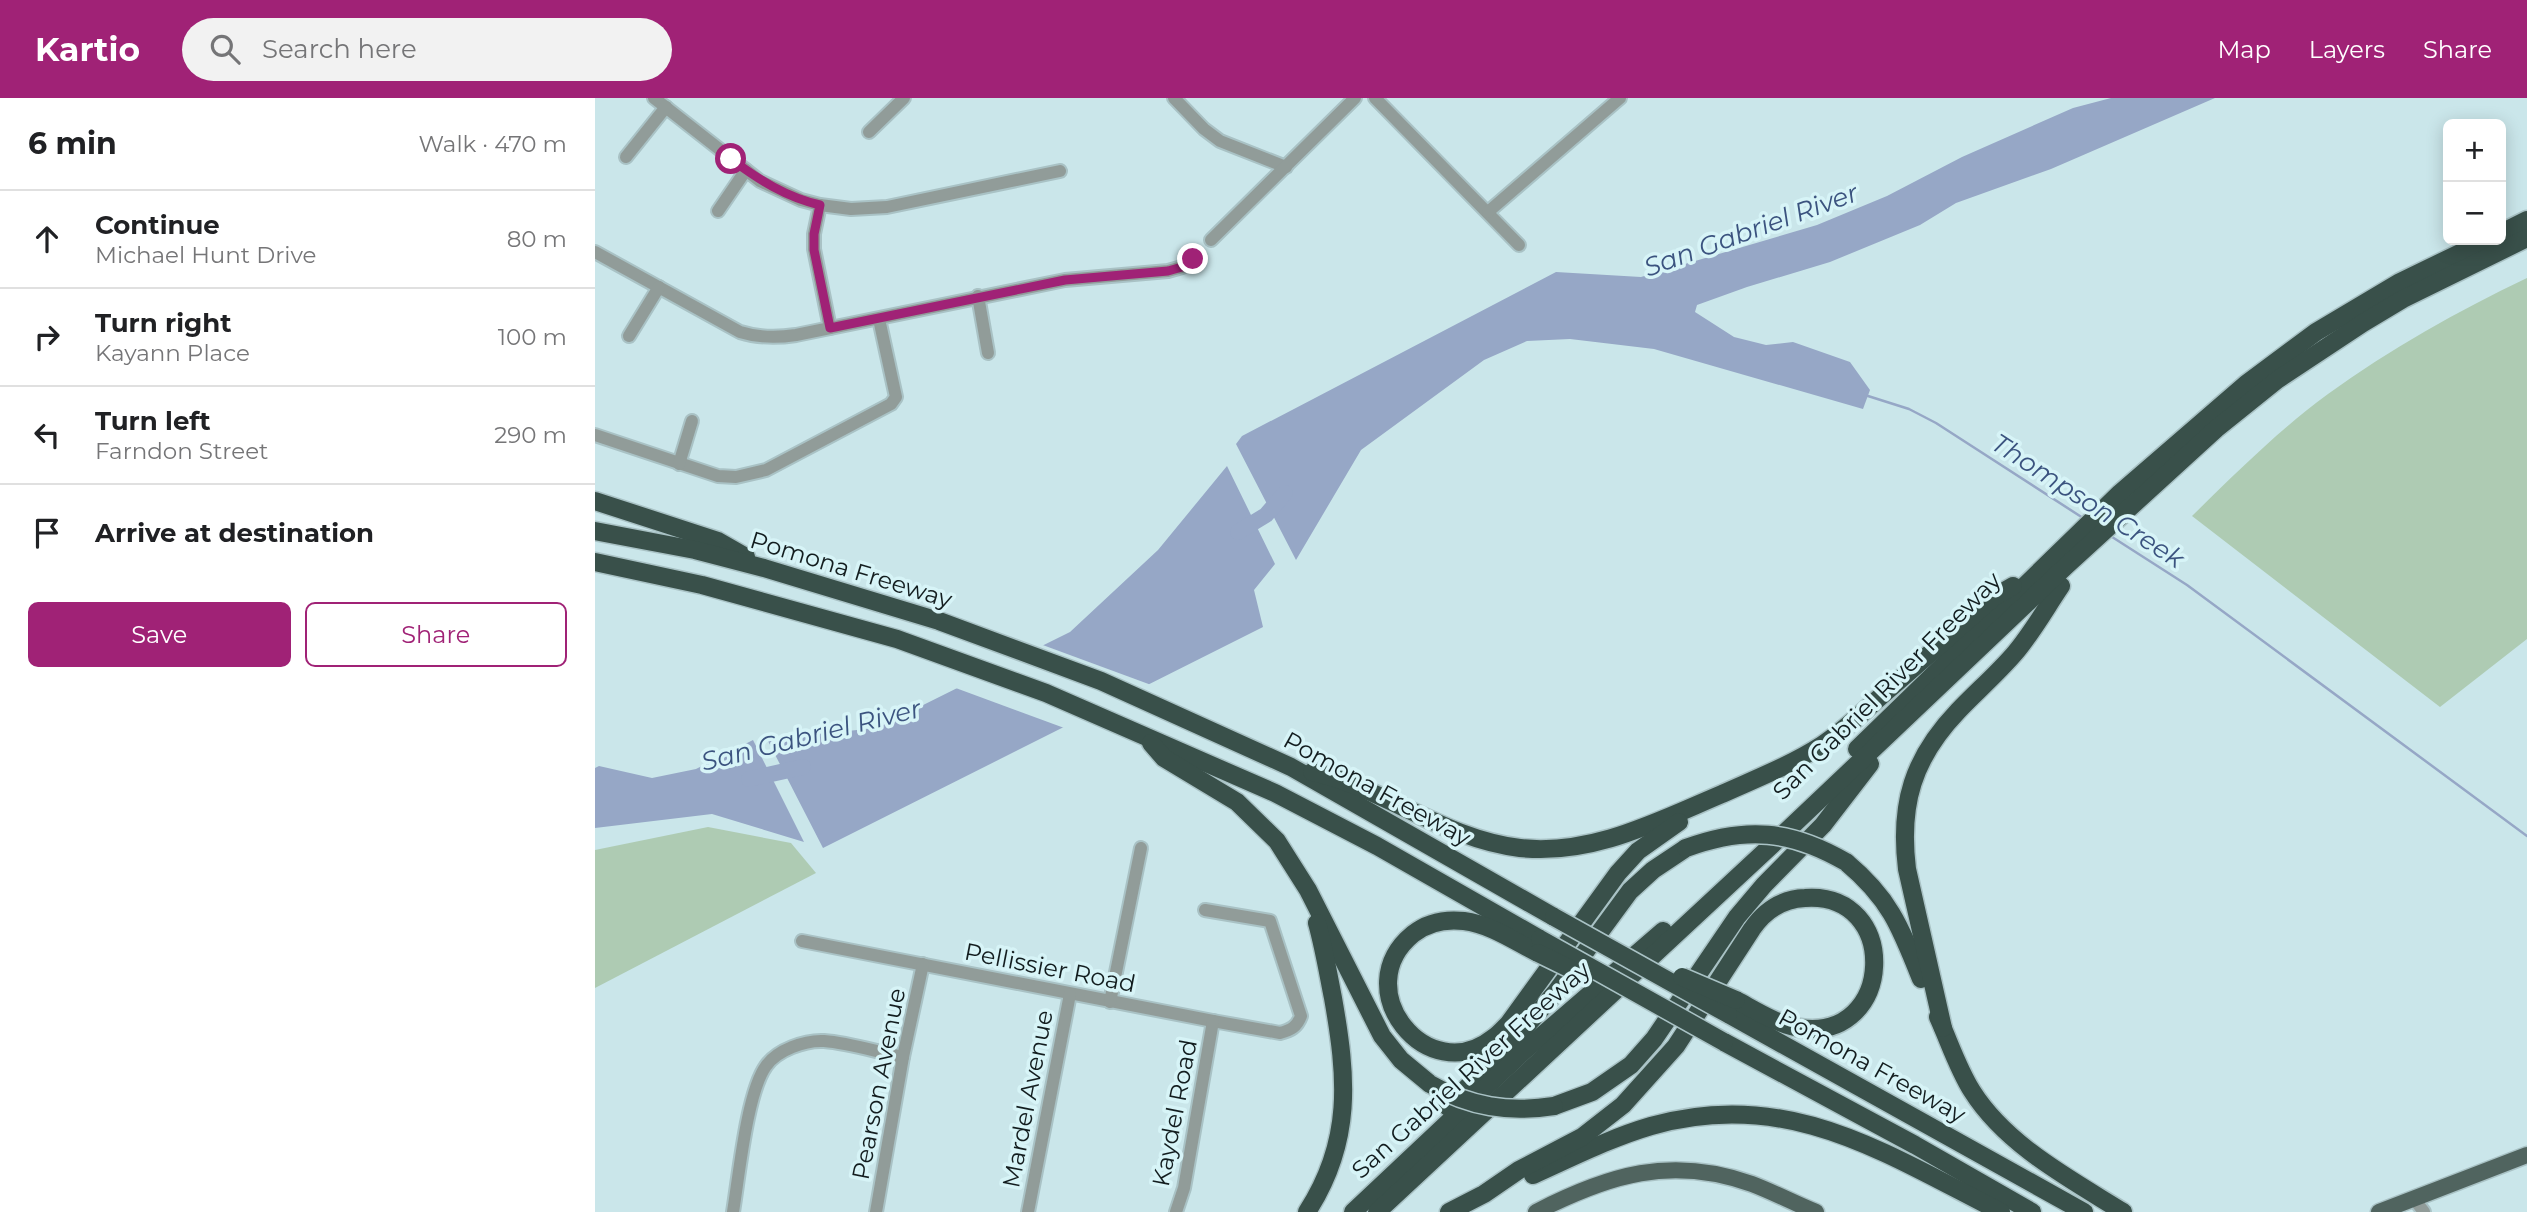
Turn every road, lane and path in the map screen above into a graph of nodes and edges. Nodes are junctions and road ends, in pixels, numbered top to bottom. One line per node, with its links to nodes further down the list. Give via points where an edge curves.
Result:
1 (653, 98): 7 (street)
2 (904, 98): 8 (street)
3 (1174, 98): 10 (street, via 1220,141)
4 (1355, 98): 10 (street)
5 (1375, 98): 15 (street)
6 (1620, 98): 15 (street)
7 (666, 107): 9 (street); 11 (street)
8 (869, 132)
9 (626, 158)
10 (1286, 167): 20 (street)
11 (746, 170): 13 (street, via 781,192); 14 (street)
12 (1060, 171): 13 (street, via 887,207)
13 (820, 205): 29 (street, via 814,250)
14 (718, 211)
15 (1488, 212): 21 (street)
16 (2527, 220): 17 (highway)
17 (2506, 230)
18 (2527, 232): 36 (highway, via 2441,273 2271,377)
19 (2527, 239): 36 (highway, via 2403,299 2323,349 2277,380)
20 (1211, 240)
21 (1519, 245)
22 (2477, 245): 36 (highway, San Gabriel River Freeway, via 2400,282 2316,332 2246,384)
23 (2527, 248): 36 (highway, San Gabriel River Freeway, via 2428,296 2336,351)
24 (595, 252): 26 (street)
25 (1193, 259): 27 (street, via 1168,271 1065,280)
26 (659, 287): 29 (street, via 740,332 758,337); 30 (street)
27 (978, 296): 28 (street); 31 (street)
28 (879, 318): 29 (street); 34 (street, via 896,397 891,404 751,475 718,476)
29 (830, 328)
30 (629, 337)
31 (988, 353)
32 (692, 421): 34 (street)
33 (595, 436): 34 (street)
34 (679, 464)
35 (595, 501): 40 (highway, via 718,541)
36 (2131, 501): 39 (highway, San Gabriel River Freeway); 39 (highway, San Gabriel River Freeway)
37 (595, 531): 40 (highway, Pomona Freeway)
38 (595, 562): 44 (highway, Pomona Freeway, via 702,585 897,639)
39 (2064, 565): 41 (highway, San Gabriel River Freeway); 42 (highway, San Gabriel River Freeway); 43 (highway, via 1920,696); 72 (highway, via 1774,843)
40 (764, 568): 46 (highway, Pomona Freeway, via 1043,658)
41 (2039, 571): 43 (highway, San Gabriel River Freeway); 47 (highway, via 1994,597 1822,745)
42 (2061, 586): 45 (highway, San Gabriel River Freeway); 58 (highway, via 2015,653 1938,733 1908,794 1907,869)
43 (1895, 710): 59 (highway, San Gabriel River Freeway, via 1790,816)
44 (1138, 732): 49 (highway, via 1164,758 1241,805 1277,841); 52 (highway, Pomona Freeway, via 1272,791 1377,846)
45 (1870, 764): 49 (highway, bridge, via 1823,825 1737,917 1637,1059 1606,1084 1554,1106 1519,1110 1466,1102 1430,1084 1401,1060 1383,1036); 73 (highway, San Gabriel River Freeway)
46 (1286, 765): 47 (highway, via 1337,778 1480,840 1520,848 1552,849 1618,836); 56 (highway, Pomona Freeway, bridge, via 1595,940)
47 (1742, 785): 52 (highway, via 1672,825 1638,851 1493,1038 1467,1050 1435,1049 1419,1042 1397,1019 1390,1002 1390,969 1396,953 1419,930 1433,923 1467,921)
48 (1141, 848): 55 (street)
49 (1308, 890): 69 (highway, via 1342,1046 1345,1089 1331,1163)
50 (1205, 910): 57 (street, Pellissier Road, via 1270,921 1301,1016 1290,1031 1280,1032)
51 (802, 941): 53 (street, Pellissier Road)
52 (1539, 946): 78 (highway, Pomona Freeway, bridge)
53 (923, 964): 54 (street, Pellissier Road); 60 (street, Pearson Avenue)
54 (1070, 994): 55 (street, Pellissier Road); 67 (street, Mardel Avenue)
55 (1110, 1002): 57 (street, Pellissier Road)
56 (1732, 1007): 62 (highway, via 1797,1028 1832,1026 1860,1006 1874,979 1874,946 1869,933 1858,918 1831,901 1797,898 1770,909 1752,929 1676,1046 1637,1091 1582,1137); 79 (highway, Pomona Freeway)
57 (1213, 1021): 68 (street, Kaydel Road)
58 (1943, 1028): 70 (highway, bridge, via 1895,916 1874,887 1846,862 1801,840 1766,834 1728,835 1686,848 1630,891 1555,993); 80 (highway, via 1972,1091 1994,1118 2021,1144)
59 (1548, 1031): 70 (highway, San Gabriel River Freeway); 71 (highway, via 1538,1052)
60 (903, 1057): 65 (street, via 823,1041 781,1052 766,1065 754,1091); 66 (street, Pearson Avenue)
61 (2527, 1155): 64 (main road)
62 (1484, 1194): 74 (highway); 77 (highway, via 1649,1126 1739,1115 1790,1120 1840,1133)
63 (1786, 1205): 75 (main road, via 1750,1184 1709,1173 1655,1171 1598,1183); 76 (main road)
64 (2417, 1208): 81 (main road)
65 (733, 1212)
66 (876, 1212)
67 (1028, 1212)
68 (1176, 1212)
69 (1307, 1212)
70 (1353, 1212)
71 (1368, 1212)
72 (1377, 1212)
73 (1390, 1212)
74 (1450, 1212)
75 (1536, 1212)
76 (1815, 1212)
77 (2001, 1212)
78 (2032, 1212)
79 (2084, 1212)
80 (2123, 1212)
81 (2379, 1212)

